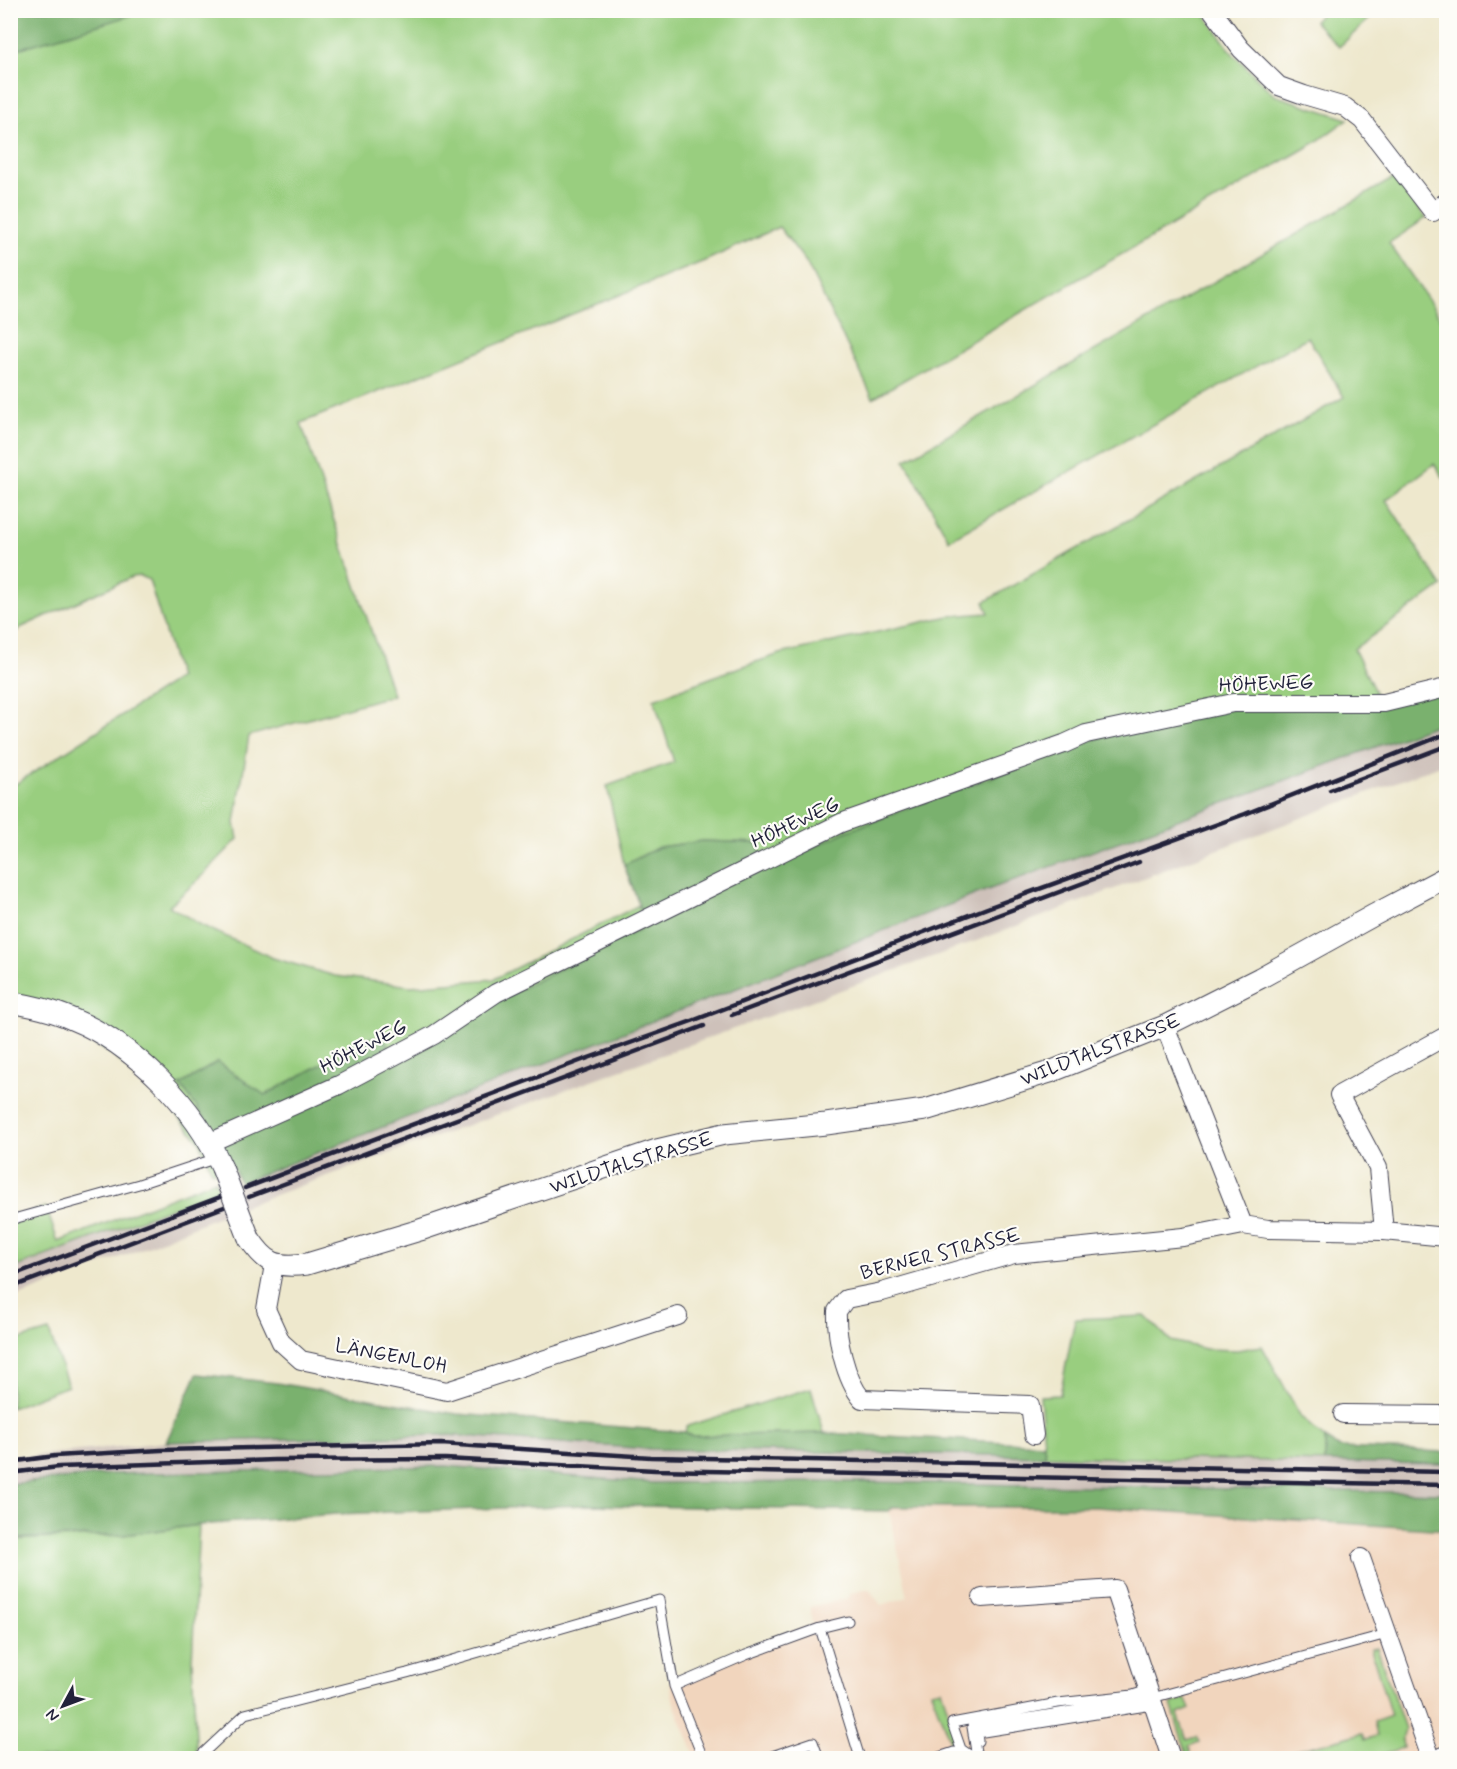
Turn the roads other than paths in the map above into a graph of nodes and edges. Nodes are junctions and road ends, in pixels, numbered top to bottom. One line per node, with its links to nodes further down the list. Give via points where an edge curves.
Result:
1 (1212, 10): 2 (street, via 1241,49 1279,86 1345,106 1362,120 1433,213)
2 (1446, 202)
3 (1446, 688): 8 (street, HÖHEWEG, via 1384,703 1233,703 1086,734 841,823 496,993 434,1035)
4 (1446, 877): 6 (street, WILDTALSTRASSE)
5 (10, 1002): 8 (street, via 73,1019 126,1050 180,1103)
6 (1165, 1026): 10 (street); 13 (street, WILDTALSTRASSE, via 1050,1072 925,1110 724,1134 657,1149 307,1264)
7 (1446, 1036): 11 (street, via 1340,1095 1378,1168)
8 (216, 1156): 9 (lane, via 139,1184); 13 (street, bridge, via 249,1238)
9 (10, 1220)
10 (1243, 1225): 11 (street, BERNER STRASSE); 17 (street, BERNER STRASSE, via 1183,1237 1014,1254 846,1299 837,1311 842,1349 854,1388 862,1399 1029,1404)
11 (1384, 1231): 12 (street, BERNER STRASSE)
12 (1446, 1237)
13 (274, 1265): 14 (street, LÄNGENLOH, via 266,1309 281,1342 301,1360 447,1391)
14 (678, 1316)
15 (1343, 1414): 16 (street)
16 (1446, 1416)
17 (1034, 1435)
18 (1361, 1558): 22 (street)
19 (982, 1598): 24 (street, via 1115,1589)
20 (849, 1620): 21 (lane)
21 (820, 1628): 23 (lane); 29 (lane)
22 (1387, 1634): 24 (lane); 34 (street)
23 (674, 1686): 25 (lane, via 659,1600 407,1673 245,1714); 26 (lane)
24 (1148, 1699): 32 (lane, via 972,1727); 32 (lane, via 1142,1692 952,1723 961,1749); 33 (street)
25 (198, 1758)
26 (704, 1758)
27 (766, 1758): 28 (lane, via 813,1742)
28 (819, 1758)
29 (860, 1758)
30 (936, 1758): 31 (lane, via 954,1752)
31 (961, 1758)
32 (977, 1758)
33 (1171, 1758)
34 (1431, 1758)

